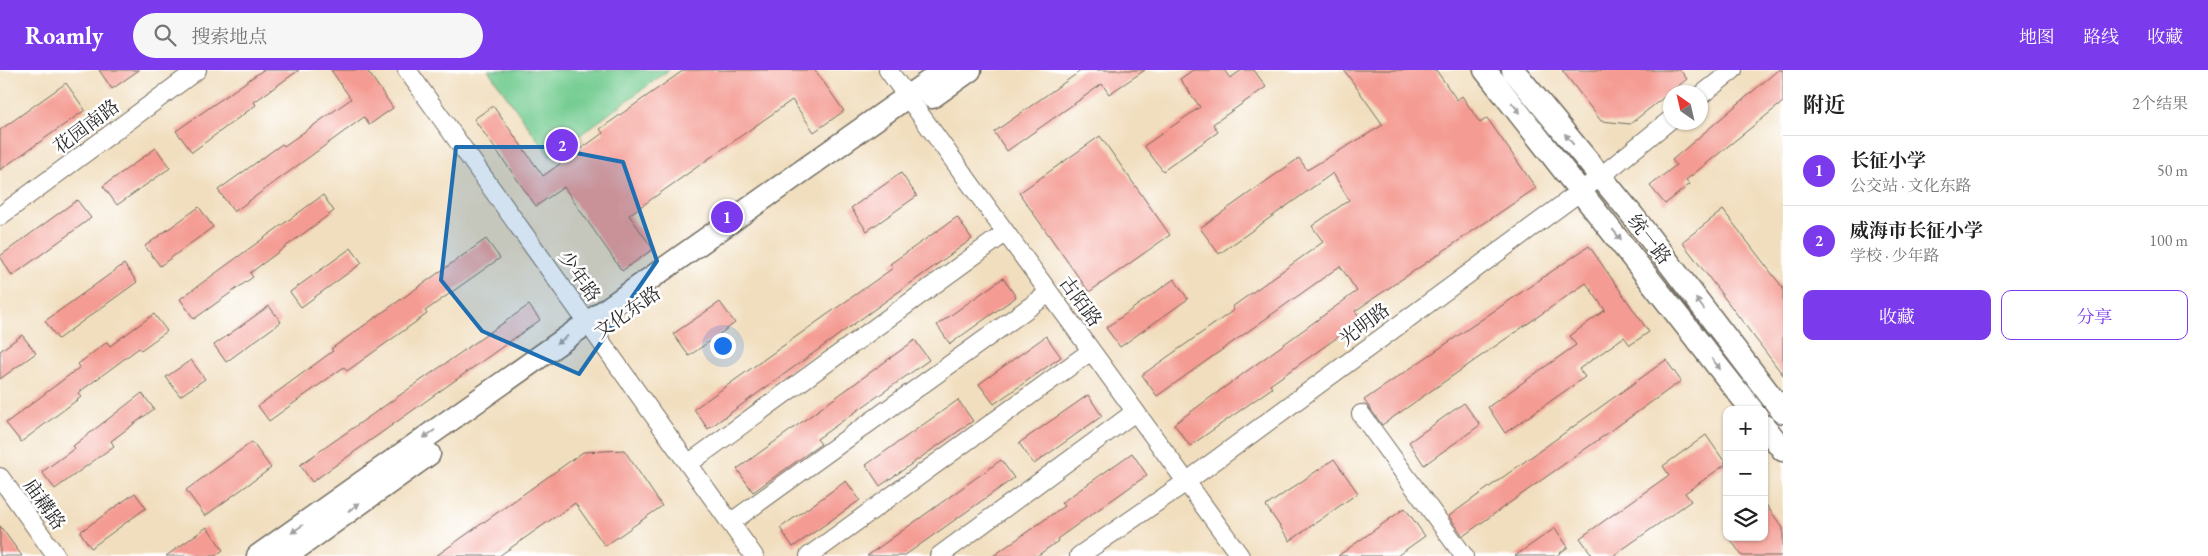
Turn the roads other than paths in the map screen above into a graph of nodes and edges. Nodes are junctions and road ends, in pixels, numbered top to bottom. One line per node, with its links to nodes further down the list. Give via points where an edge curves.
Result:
1 (197, 70): 14 (street, 花园南路)
2 (407, 70): 17 (street, 少年路)
3 (888, 70): 10 (street, 古陌路)
4 (944, 70): 10 (main road)
5 (970, 70): 10 (main road, 文化东路)
6 (1485, 70): 13 (main road, 统一路, one-way to 13)
7 (1513, 70): 12 (main road, 统一路, one-way to 7)
8 (1733, 70): 9 (street)
9 (1708, 90)
10 (912, 103): 15 (street, 古陌路); 17 (main road, 文化东路)
11 (1663, 126): 12 (street, 光明路)
12 (1600, 177): 13 (street, 光明路); 21 (main road, 统一路, one-way to 12)
13 (1581, 190): 19 (main road, 统一路, one-way to 19); 27 (street, 光明路)
14 (0, 216)
15 (1005, 233): 16 (street, 古陌路); 25 (street)
16 (1049, 293): 18 (street, 古陌路); 28 (street)
17 (591, 328): 25 (street, 少年路); 30 (main road, one-way to 30); 31 (main road, 文化东路, one-way to 17)
18 (1091, 351): 20 (street, 古陌路); 33 (street)
19 (1749, 406)
20 (1135, 412): 27 (street, 古陌路); 34 (street)
21 (1783, 412)
22 (1361, 414): 37 (street)
23 (1768, 431): 24 (main road)
24 (1783, 450)
25 (688, 464): 28 (street, 少年路)
26 (0, 477): 29 (street, 庙耩路)
27 (1186, 482): 35 (street, 光明路); 36 (street, 古陌路)
28 (730, 523): 32 (street, 少年路)
29 (56, 556)
30 (258, 556)
31 (286, 556)
32 (754, 556)
33 (809, 556)
34 (939, 556)
35 (1079, 556)
36 (1240, 556)
37 (1464, 556)

